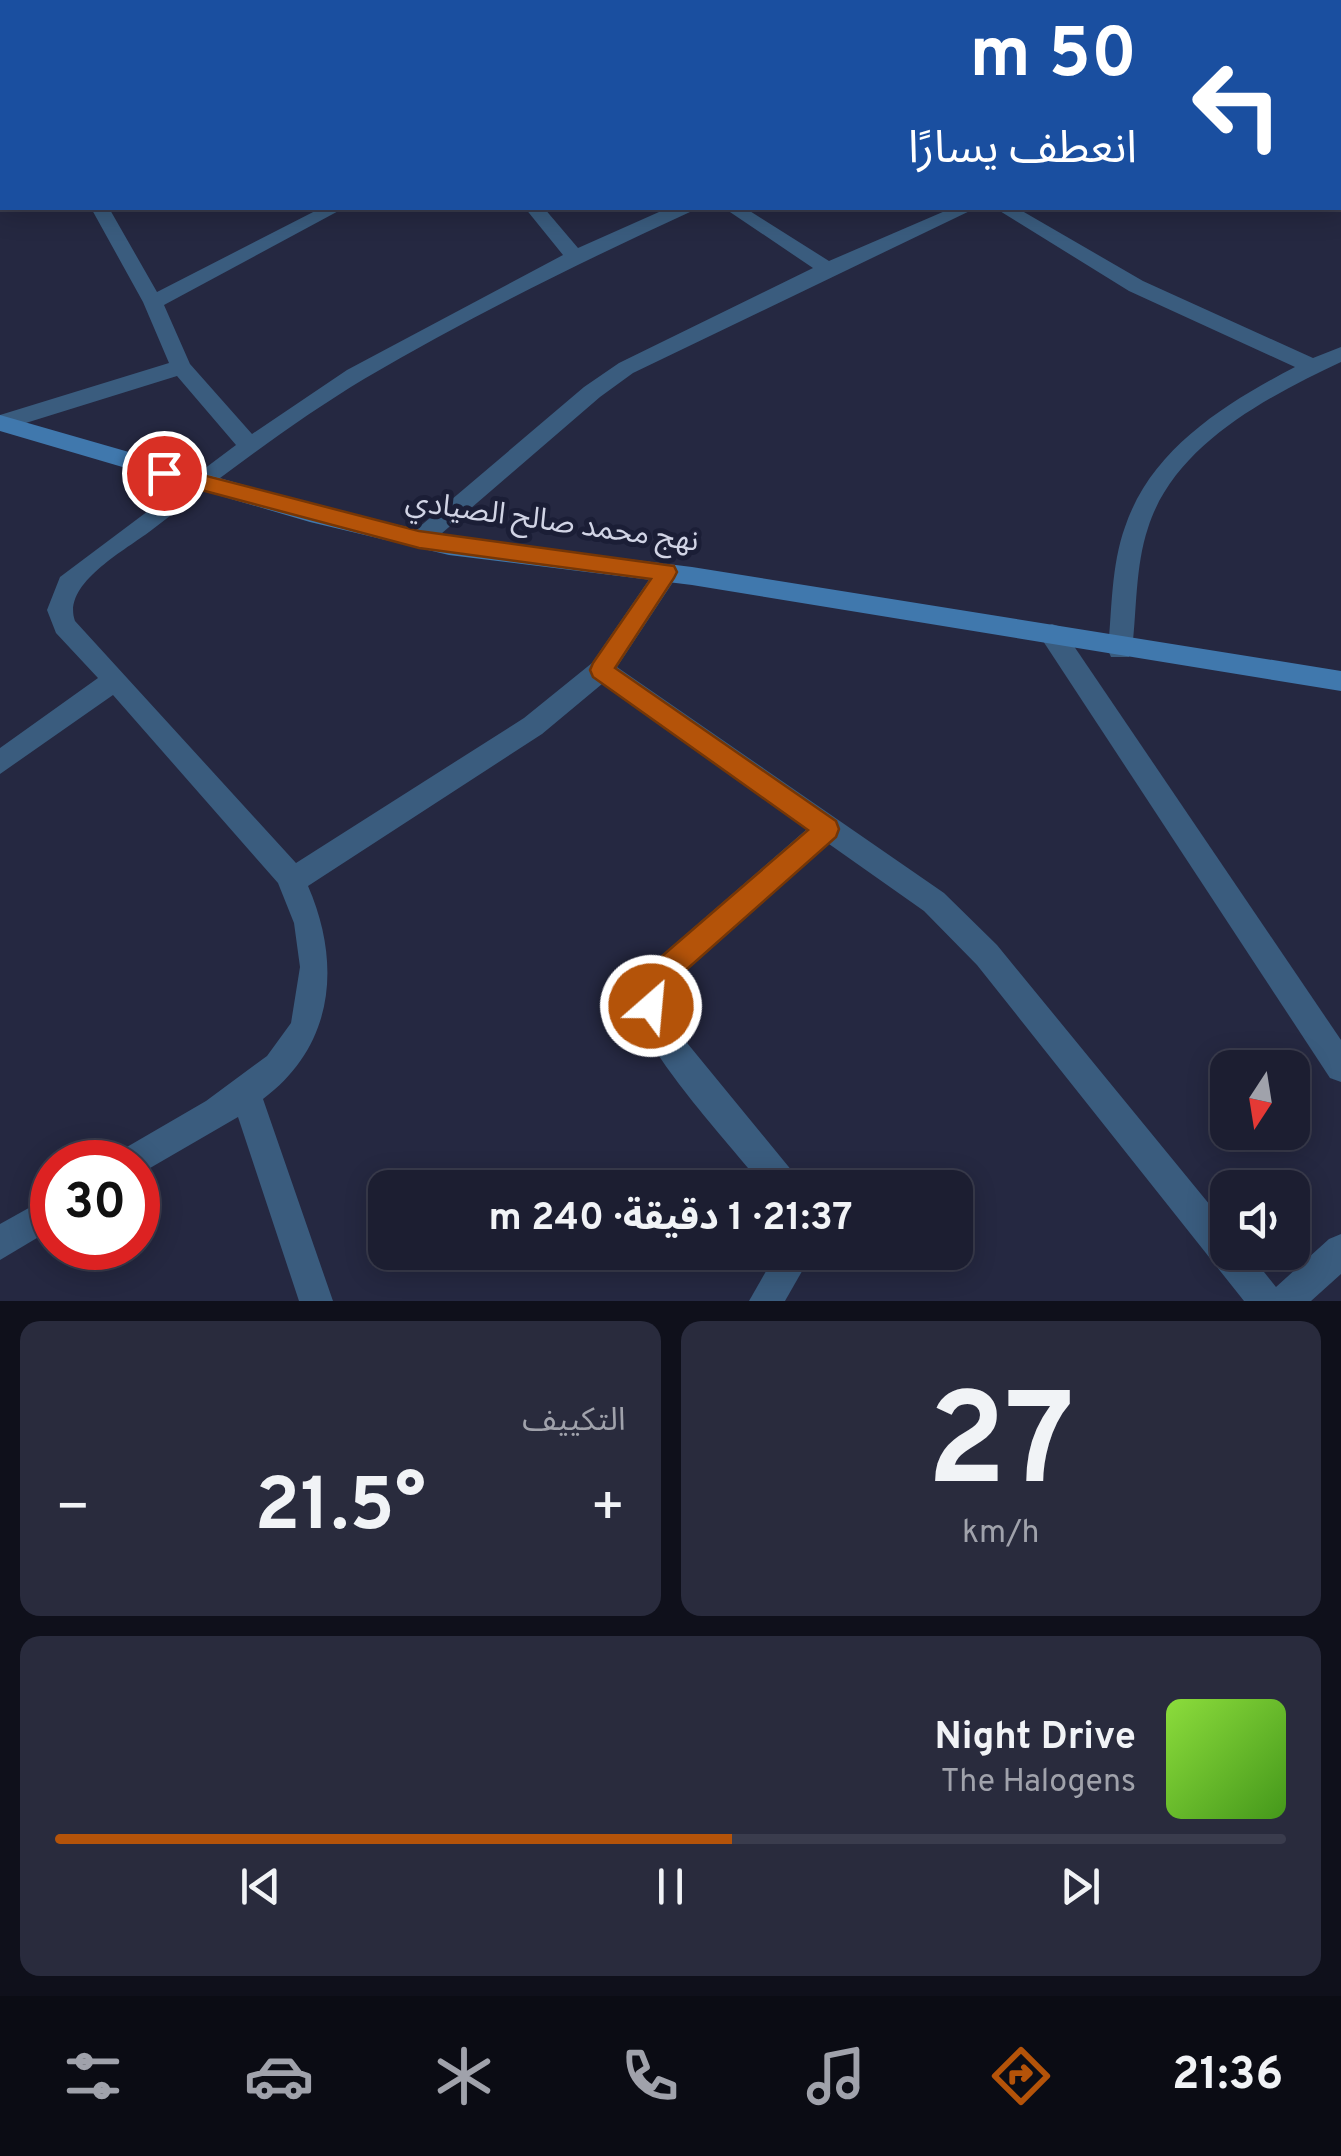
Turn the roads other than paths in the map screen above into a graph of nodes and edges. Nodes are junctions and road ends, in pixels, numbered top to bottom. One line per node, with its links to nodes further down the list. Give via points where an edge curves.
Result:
1 (101, 210): 10 (street)
2 (331, 210): 10 (street)
3 (536, 210): 8 (street)
4 (679, 210): 8 (street)
5 (737, 210): 9 (street)
6 (962, 210): 9 (street)
7 (1007, 210): 12 (street, via 1136,286)
8 (575, 257): 15 (street, via 391,353)
9 (828, 268): 17 (street, via 626,368)
10 (153, 302): 13 (street)
11 (1341, 354): 12 (street)
12 (1312, 366): 20 (street, via 1214,426 1154,491 1136,526)
13 (180, 367): 14 (street); 15 (street)
14 (0, 423): 16 (street, نهج محمد صالح الصيادي)
15 (250, 446): 16 (street)
16 (197, 483): 17 (street, نهج محمد صالح الصيادي); 22 (street, via 85,569 63,596 65,626)
17 (419, 540): 18 (street, نهج محمد صالح الصيادي)
18 (666, 572): 19 (street, نهج محمد صالح الصيادي); 21 (street)
19 (1052, 634): 20 (street, نهج محمد صالح الصيادي); 27 (street)
20 (1120, 650): 23 (street, نهج محمد صالح الصيادي)
21 (601, 670): 25 (street); 26 (street, via 532,726)
22 (116, 680): 24 (street); 26 (street)
23 (1341, 681)
24 (0, 763)
25 (827, 829): 30 (street, via 656,978 651,996 662,1037); 37 (street, via 934,902 987,955)
26 (292, 881): 28 (street, via 317,969 314,1007 292,1050)
27 (1341, 1067)
28 (245, 1092): 29 (street); 35 (street)
29 (160, 1144)
30 (771, 1170)
31 (30, 1225): 32 (street)
32 (0, 1243)
33 (1341, 1251): 38 (street)
34 (785, 1270): 36 (street)
35 (316, 1301)
36 (766, 1301)
37 (1266, 1301)
38 (1286, 1301)

